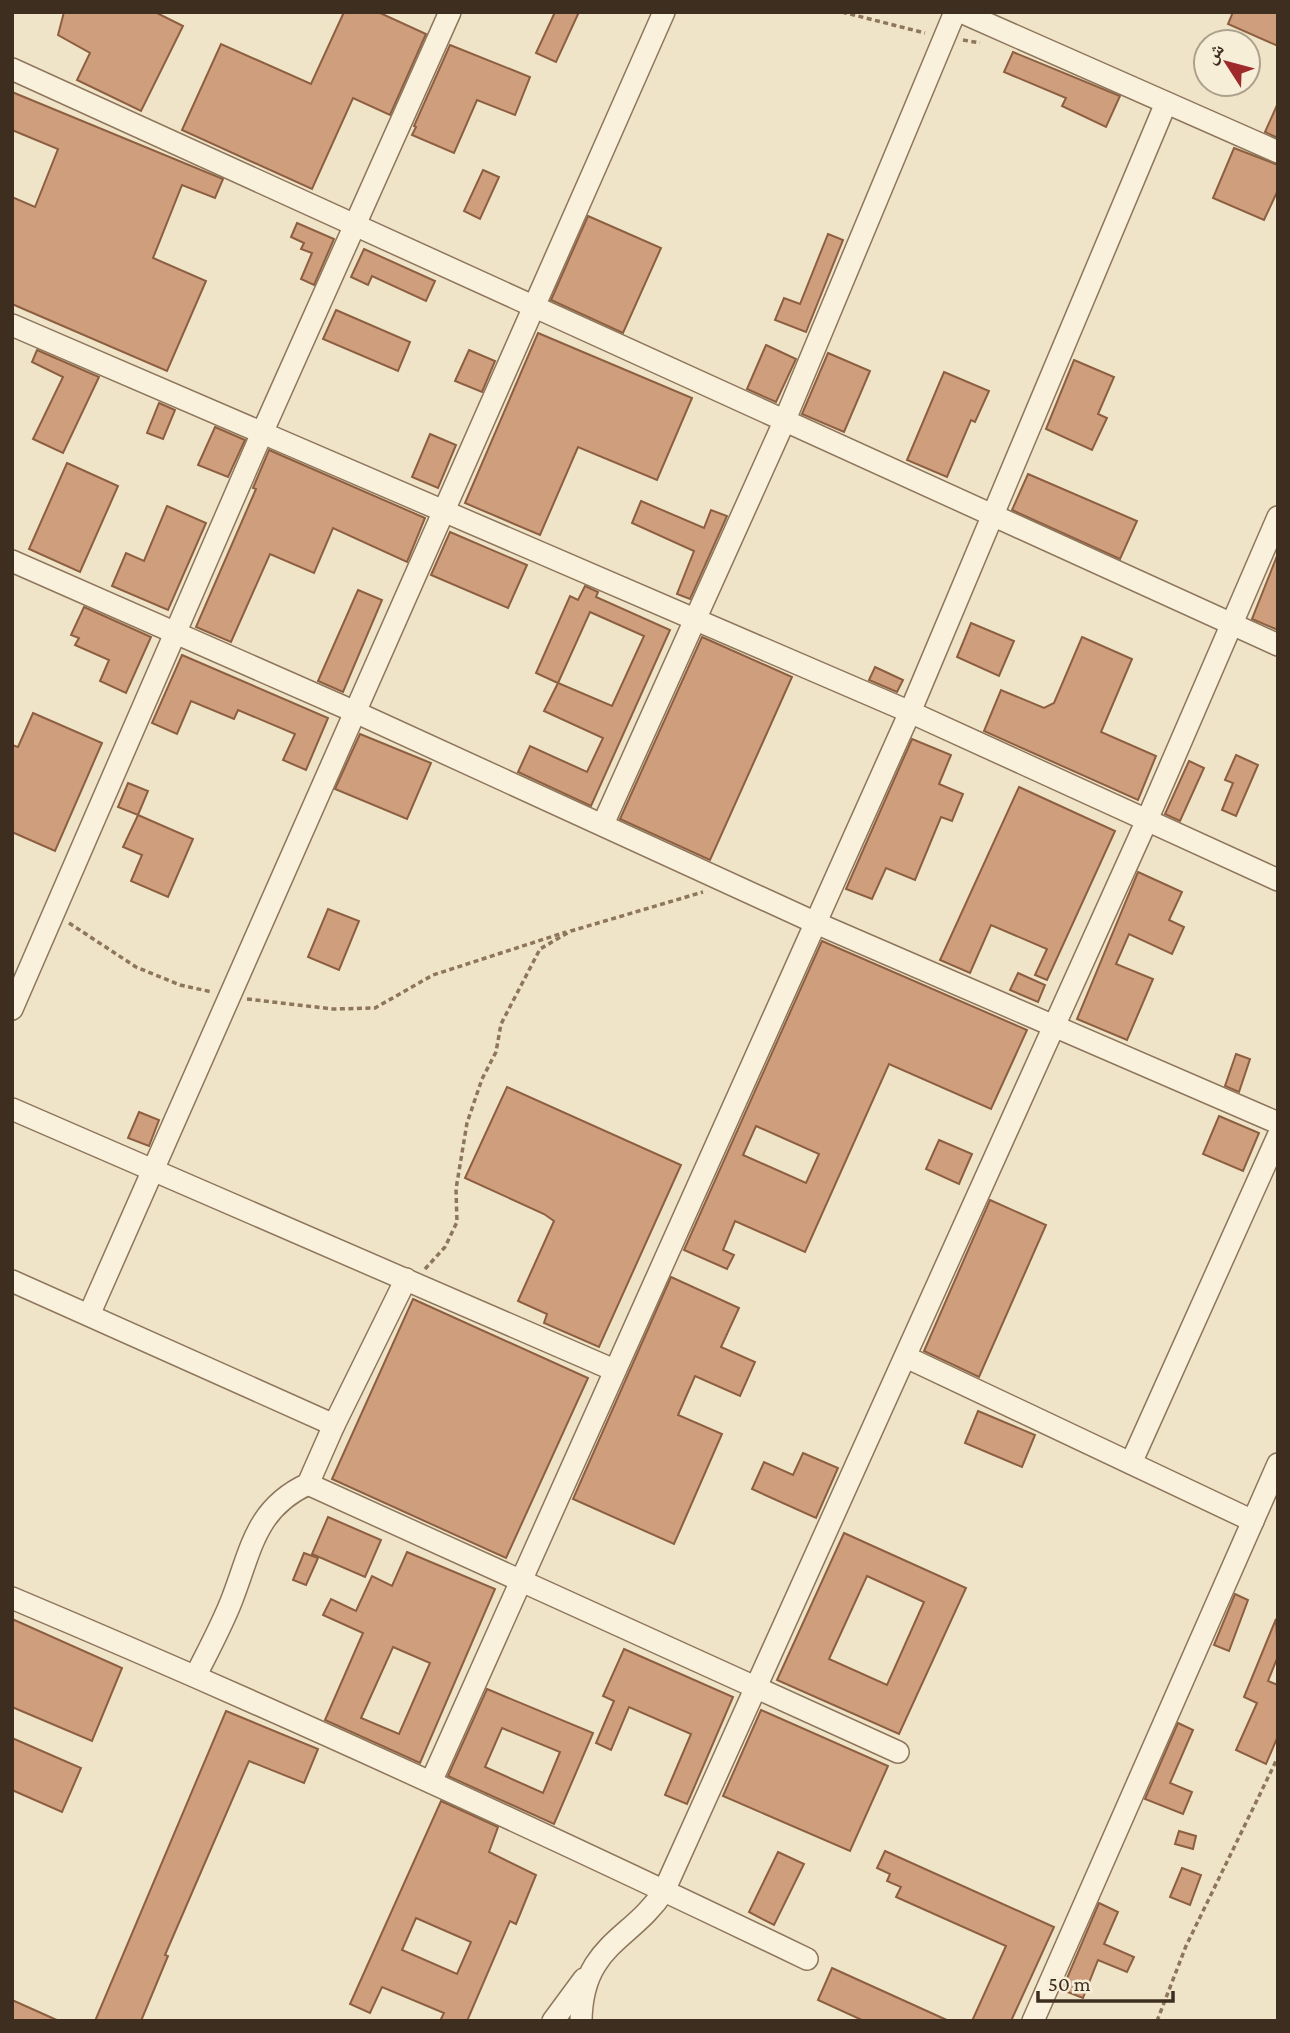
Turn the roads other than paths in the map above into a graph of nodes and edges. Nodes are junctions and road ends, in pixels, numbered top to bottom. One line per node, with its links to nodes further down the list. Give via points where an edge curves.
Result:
1 (450, 12): 8 (street)
2 (664, 12): 9 (street)
3 (955, 12): 11 (street)
4 (961, 12): 6 (street)
5 (12, 69): 8 (street)
6 (1166, 103): 7 (street); 14 (street)
7 (1278, 152)
8 (355, 226): 9 (street); 12 (street)
9 (533, 308): 11 (street); 13 (street)
10 (12, 325): 12 (street)
11 (784, 422): 14 (street); 17 (street)
12 (262, 433): 13 (street); 19 (street)
13 (443, 511): 17 (street); 21 (street)
14 (994, 517): 18 (street); 22 (street)
15 (1278, 517): 18 (street)
16 (12, 561): 19 (street)
17 (696, 620): 22 (street); 24 (street)
18 (1231, 624): 20 (street); 23 (street)
19 (176, 632): 21 (street); 27 (street)
20 (1278, 645)
21 (353, 711): 24 (street); 32 (street)
22 (910, 712): 23 (street); 26 (street)
23 (1147, 820): 25 (street); 28 (street)
24 (603, 824): 26 (street)
25 (1278, 880)
26 (816, 923): 28 (street); 37 (street)
27 (12, 1009)
28 (1054, 1025): 30 (street); 36 (street)
29 (12, 1109): 32 (street)
30 (1278, 1123)
31 (1278, 1136): 39 (street)
32 (152, 1171): 33 (street); 35 (street)
33 (406, 1279): 37 (street); 38 (street)
34 (12, 1281): 35 (street)
35 (89, 1315): 38 (street)
36 (906, 1357): 39 (street); 46 (street)
37 (614, 1370): 43 (street)
38 (334, 1425): 41 (street)
39 (1131, 1463): 42 (street)
40 (1278, 1464): 42 (street)
41 (308, 1484): 43 (street); 45 (street, via 285,1494 254,1536 230,1603)
42 (1253, 1521): 54 (street)
43 (520, 1582): 46 (street); 48 (street)
44 (12, 1598): 45 (street)
45 (196, 1675): 48 (street)
46 (756, 1688): 47 (street); 49 (street)
47 (898, 1752)
48 (431, 1782): 49 (street)
49 (664, 1891): 50 (street); 51 (street)
50 (807, 1959)
51 (598, 1960): 52 (street); 53 (street, via 586,1984)
52 (553, 2021)
53 (581, 2021)
54 (1033, 2021)

